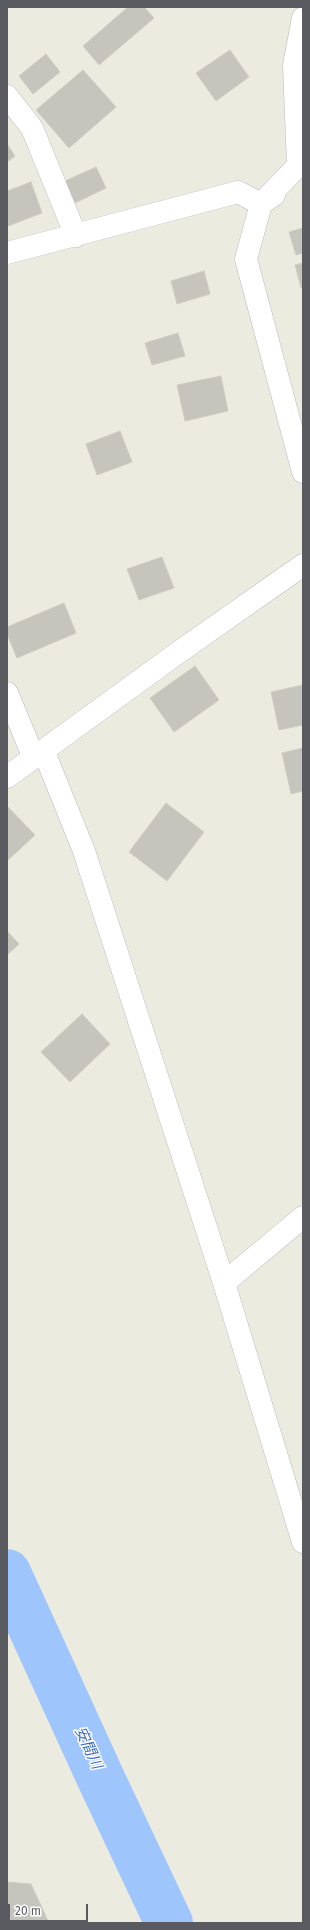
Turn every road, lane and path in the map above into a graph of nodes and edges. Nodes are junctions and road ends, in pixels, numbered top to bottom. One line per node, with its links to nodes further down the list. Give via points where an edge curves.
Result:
1 (303, 18): 4 (street, via 294,65 298,166)
2 (7, 96): 5 (street, via 32,128)
3 (303, 175): 4 (street)
4 (262, 204): 5 (street, via 238,192); 7 (street, via 246,259)
5 (76, 236): 6 (street)
6 (7, 253)
7 (303, 472)
8 (303, 565): 10 (street)
9 (7, 693): 10 (street)
10 (39, 755): 11 (street); 13 (street, via 84,851)
11 (7, 777)
12 (303, 1217): 13 (street)
13 (224, 1283): 14 (street)
14 (303, 1542)

